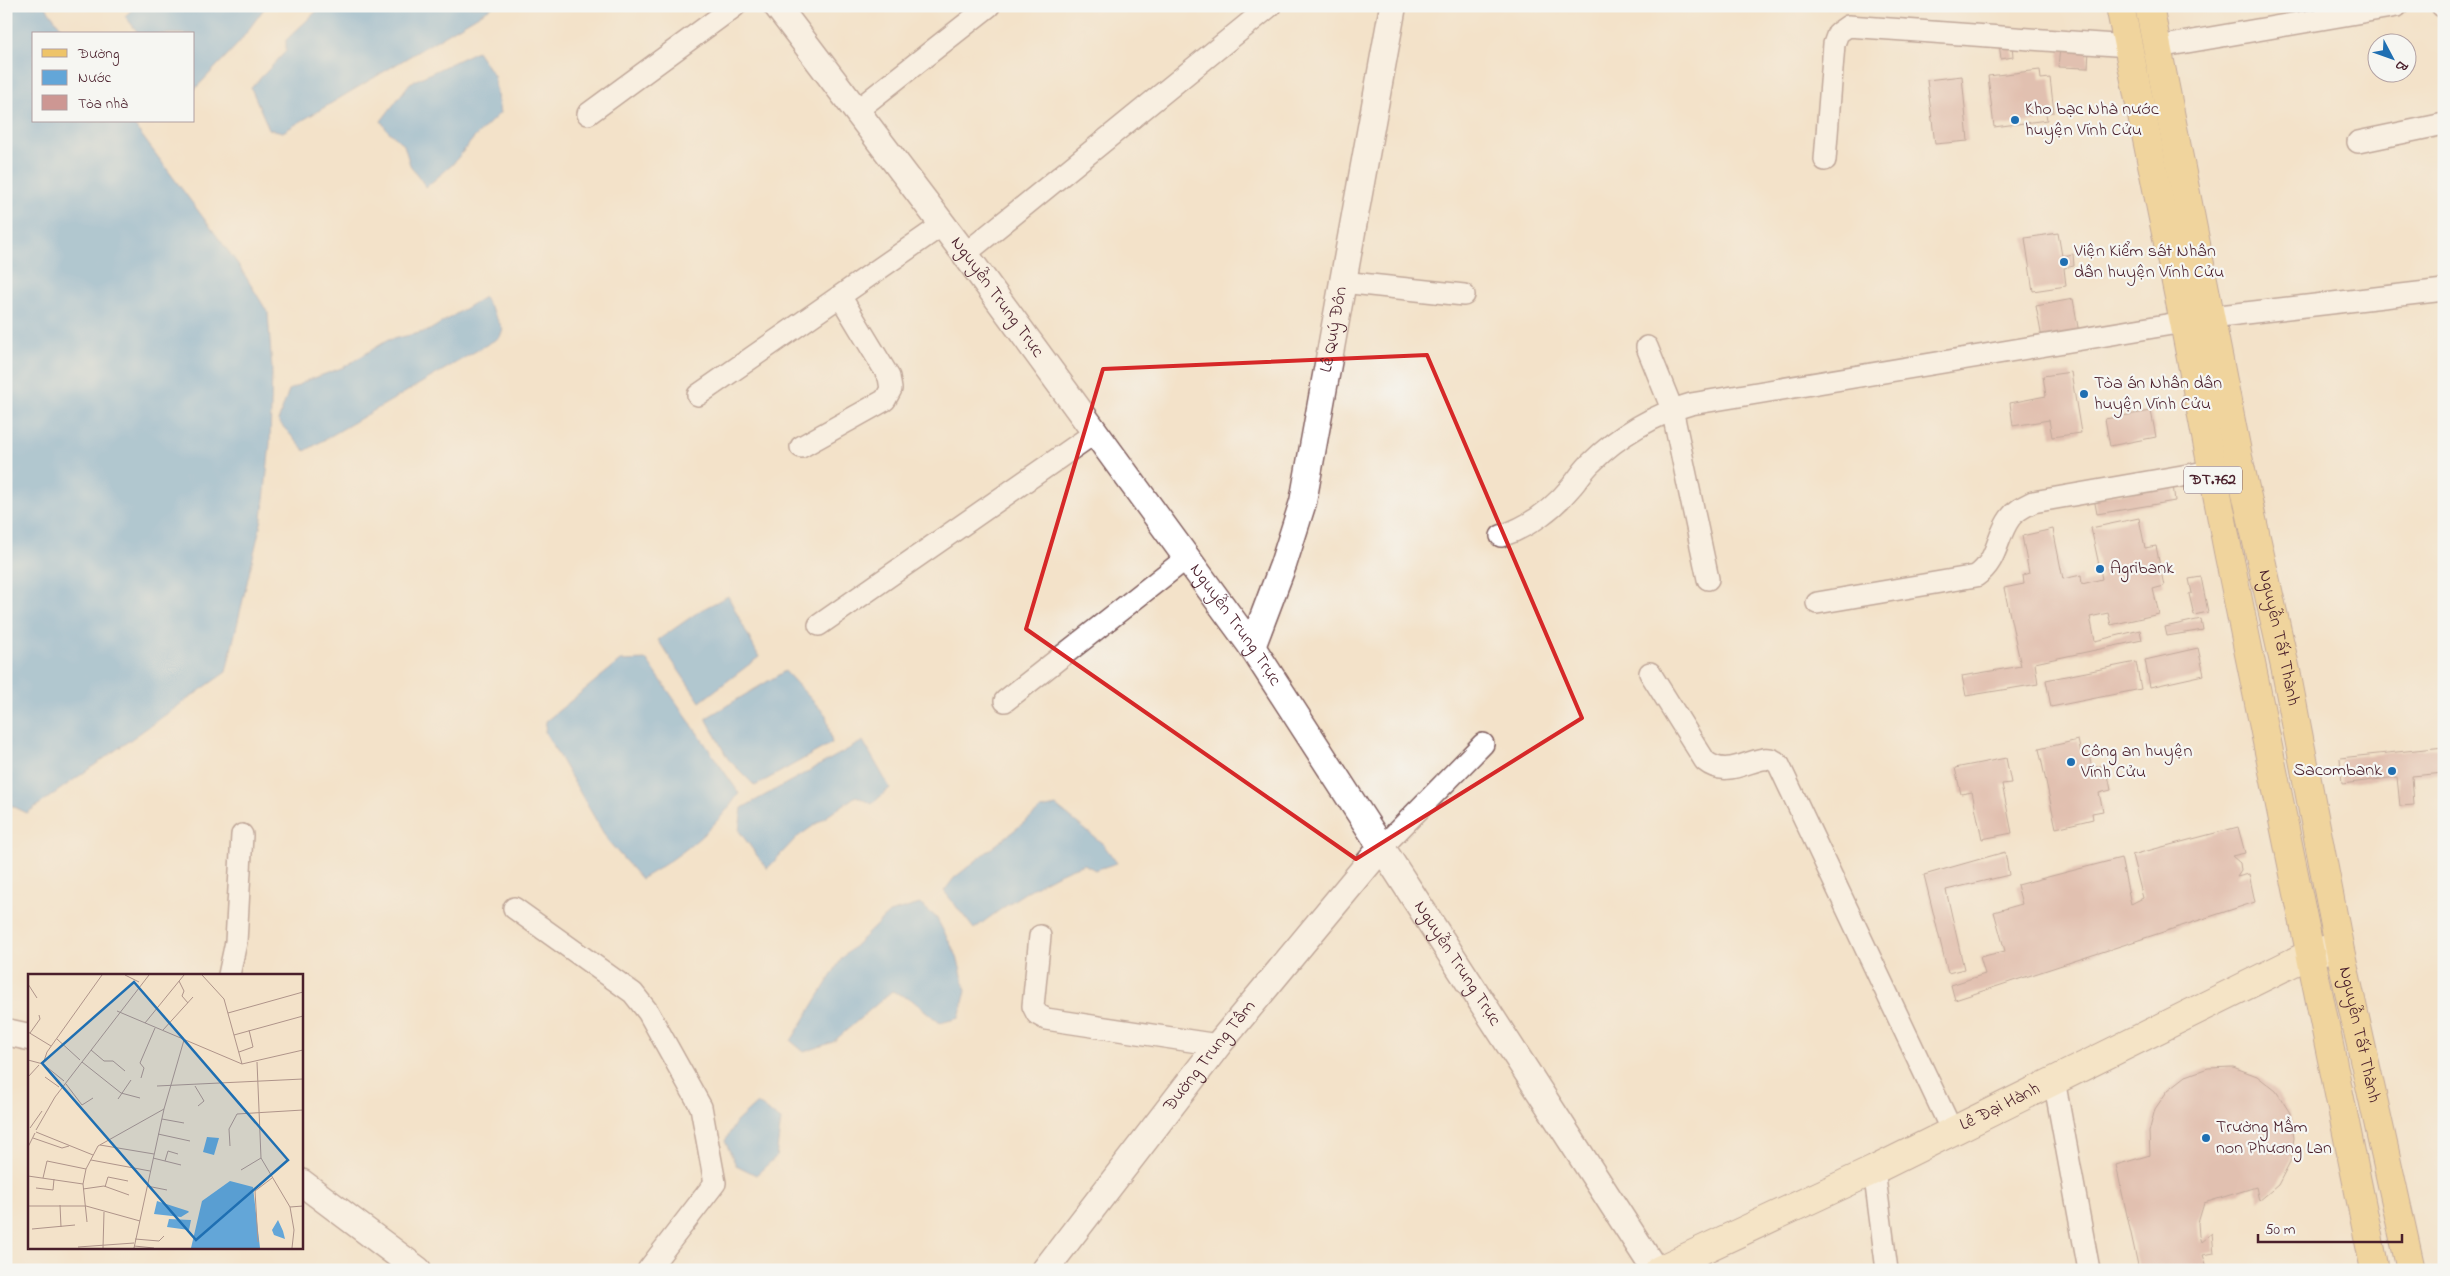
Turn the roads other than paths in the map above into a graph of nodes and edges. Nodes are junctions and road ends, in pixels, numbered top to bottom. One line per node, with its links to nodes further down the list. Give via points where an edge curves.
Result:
1 (735, 6): 12 (street)
2 (777, 6): 11 (street, Nguyễn Trung Trực)
3 (989, 6): 11 (street)
4 (1270, 6): 17 (street)
5 (1393, 6): 18 (street, Lê Quý Đôn)
6 (2120, 6): 9 (main road, Nguyễn Tất Thành / ĐT.762)
7 (2149, 6): 10 (main road, Nguyễn Tất Thành / ĐT.762)
8 (2397, 6): 10 (street)
9 (2129, 46): 15 (street, via 1848,26 1838,33 1834,44); 23 (main road, Nguyễn Tất Thành / ĐT.762)
10 (2158, 47): 22 (main road, Nguyễn Tất Thành / ĐT.762)
11 (856, 111): 16 (street, Nguyễn Trung Trực)
12 (588, 114)
13 (2444, 124): 14 (street)
14 (2358, 142)
15 (1825, 160)
16 (942, 225): 17 (street, Nguyễn Trung Trực); 21 (street)
17 (965, 254): 27 (street, Nguyễn Trung Trực)
18 (1342, 282): 20 (street); 35 (street, Lê Quý Đôn, via 1314,451 1302,502 1283,565)
19 (2444, 290): 22 (street)
20 (1464, 295)
21 (840, 296): 25 (street); 28 (street, via 889,377 891,389 885,400)
22 (2211, 317): 23 (main road); 36 (main road, Nguyễn Tất Thành / ĐT.762)
23 (2184, 322): 26 (street); 29 (main road, Nguyễn Tất Thành / ĐT.762)
24 (1647, 347): 26 (street)
25 (698, 395)
26 (1672, 409): 30 (street, via 1607,448 1560,500 1515,532); 32 (street)
27 (1096, 432): 31 (street, Nguyễn Trung Trực); 34 (street)
28 (801, 447)
29 (2211, 471): 33 (street, via 2033,502 2010,518 1992,560 1976,576); 38 (main road, Nguyễn Tất Thành / ĐT.762)
30 (1501, 536)
31 (1188, 557): 35 (street, Nguyễn Trung Trực); 39 (street)
32 (1708, 578)
33 (1817, 603)
34 (819, 625)
35 (1252, 647): 42 (street, Nguyễn Trung Trực)
36 (2286, 671): 38 (main road); 45 (main road, Nguyễn Tất Thành / ĐT.762)
37 (1650, 673): 52 (street, via 1705,761 1714,768 1725,770 1767,758 1776,760)
38 (2254, 677): 46 (main road, Nguyễn Tất Thành / ĐT.762)
39 (1005, 701)
40 (1483, 744): 42 (street)
41 (242, 835): 47 (street, via 236,942)
42 (1382, 847): 50 (street, Đường Trung Tâm); 58 (street, Nguyễn Trung Trực)
43 (514, 908): 56 (street, via 633,993 648,1012 701,1108 715,1183)
44 (1040, 936): 50 (street, via 1033,1006 1037,1014 1046,1019)
45 (2339, 946): 46 (main road, Lê Đại Hành); 62 (main road, Nguyễn Tất Thành)
46 (2310, 954): 51 (main road, Lê Đại Hành); 61 (main road, Nguyễn Tất Thành)
47 (229, 974)
48 (6, 1032): 49 (street)
49 (28, 1037)
50 (1218, 1044): 57 (street, Đường Trung Tâm)
51 (2054, 1080): 52 (main road, Lê Đại Hành); 60 (street)
52 (1952, 1131): 53 (main road, Lê Đại Hành)
53 (1874, 1170): 58 (main road, Lê Đại Hành); 59 (street)
54 (302, 1183): 55 (street)
55 (418, 1270)
56 (648, 1270)
57 (1045, 1270)
58 (1657, 1270)
59 (1887, 1270)
60 (2089, 1270)
61 (2375, 1270)
62 (2411, 1270)

